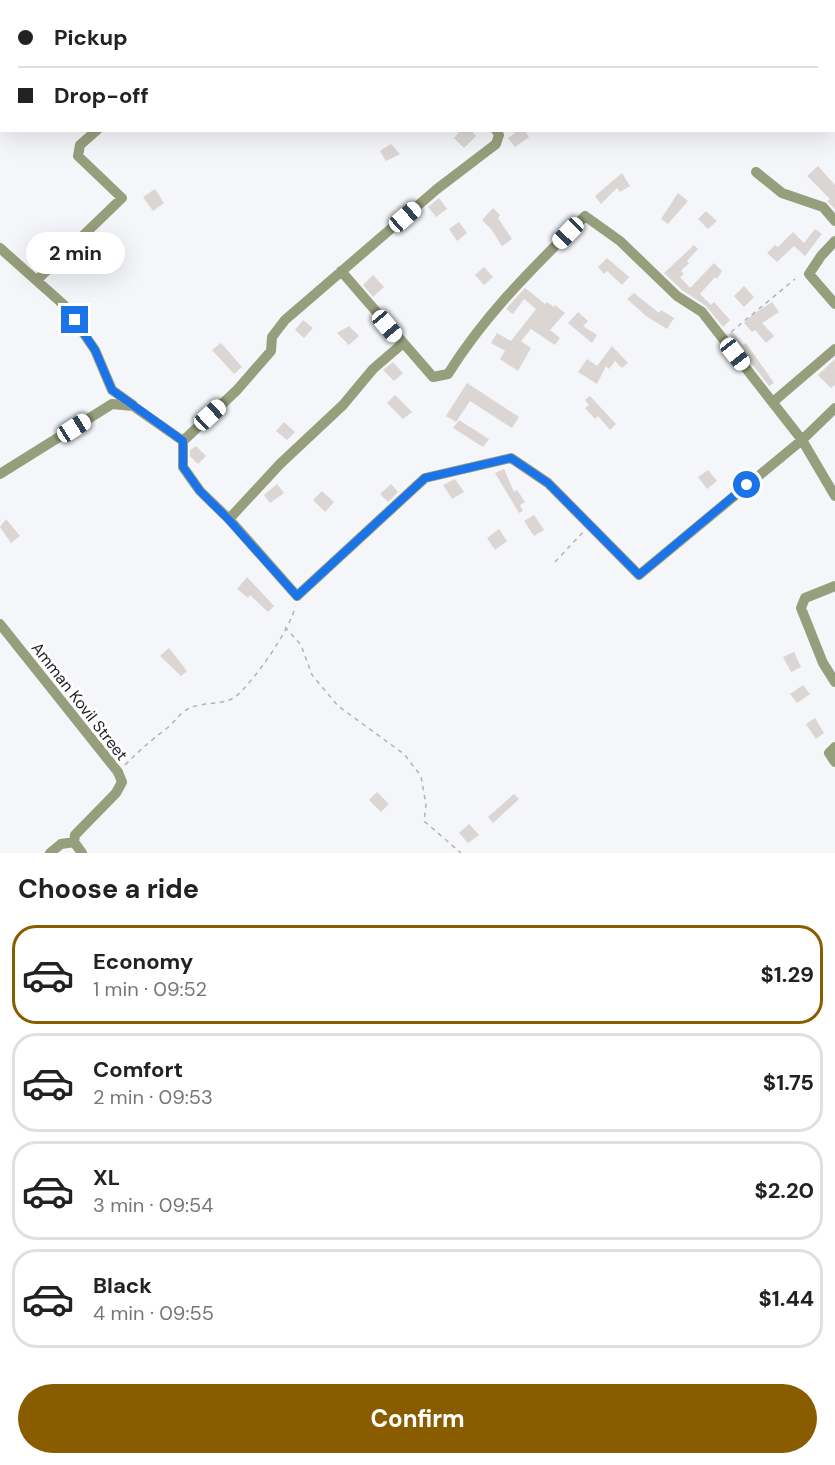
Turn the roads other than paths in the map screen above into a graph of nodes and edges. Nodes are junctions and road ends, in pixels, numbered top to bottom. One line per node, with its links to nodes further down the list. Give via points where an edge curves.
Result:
1 (95, 132): 8 (street, via 80,145 78,156 122,198)
2 (497, 132): 7 (street, via 496,144)
3 (756, 172): 4 (street, via 782,193 823,207)
4 (835, 221)
5 (835, 241): 9 (street, via 809,274)
6 (0, 248): 8 (street)
7 (340, 272): 10 (street); 16 (street, via 285,320 272,337 271,351)
8 (37, 280): 13 (street, via 64,305 95,350 112,390)
9 (835, 304)
10 (402, 344): 12 (street, via 433,377 448,374 501,300 585,216 620,241 677,296 702,312); 19 (street)
11 (835, 350): 12 (street)
12 (773, 402): 15 (street)
13 (133, 406): 16 (street); 17 (street, via 112,404)
14 (835, 408): 15 (street)
15 (802, 440): 18 (street); 19 (street, via 639,575 548,483 511,458 425,478 297,596)
16 (183, 441): 19 (street, via 183,467)
17 (0, 474)
18 (835, 496)
19 (228, 519)
20 (835, 586): 22 (street, via 805,598 801,608)
21 (0, 624): 25 (street, Amman Kovil Street, via 122,782 81,827)
22 (835, 682)
23 (835, 747): 24 (street, via 829,753)
24 (835, 762)
25 (74, 842): 26 (street, via 61,844); 27 (street)
26 (50, 853)
27 (82, 853)

